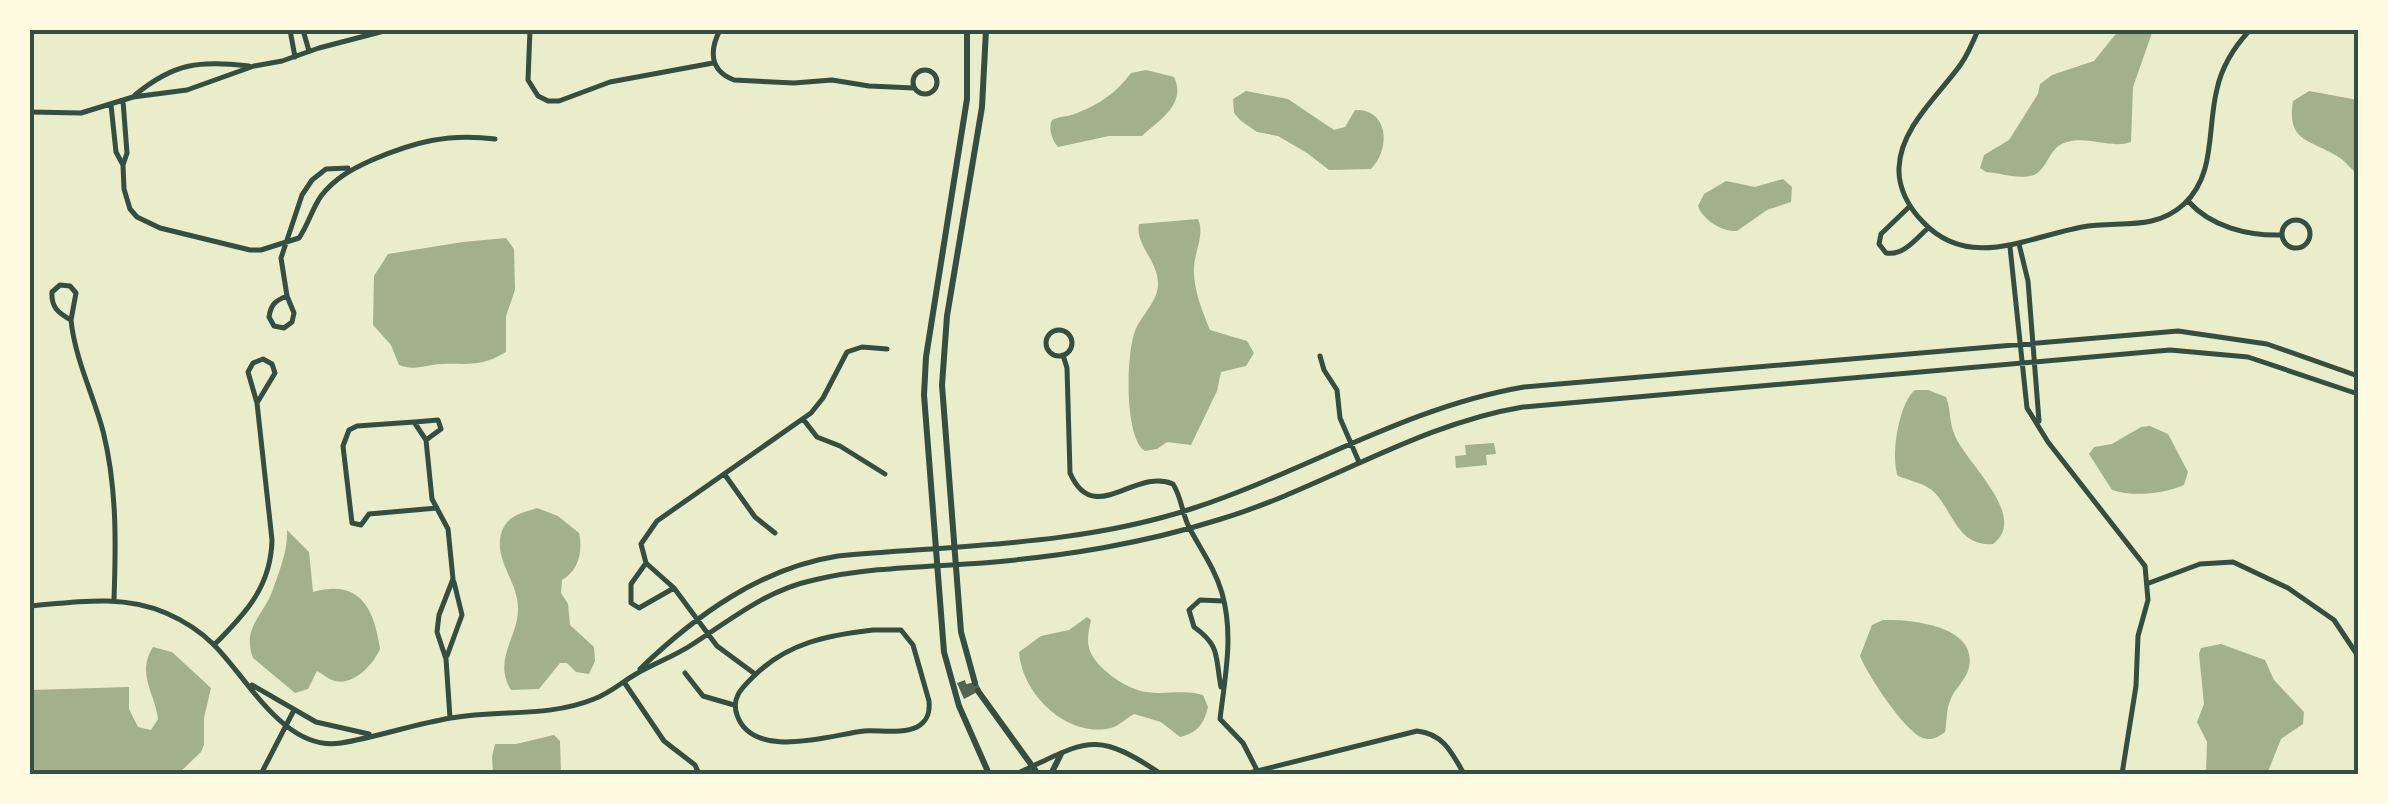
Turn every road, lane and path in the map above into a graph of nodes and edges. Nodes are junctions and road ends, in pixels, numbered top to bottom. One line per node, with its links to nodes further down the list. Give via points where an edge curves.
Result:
1 (290, 30): 11 (street)
2 (303, 30): 10 (street)
3 (388, 30): 10 (street)
4 (530, 30): 12 (street, via 528,80 548,101)
5 (720, 30): 12 (street)
6 (967, 30): 56 (street, via 967,99 924,377)
7 (986, 30): 55 (street, via 982,108 943,356 942,426)
8 (1978, 30): 23 (street, via 1903,147 1899,176)
9 (2250, 30): 22 (street, via 2220,78 2207,162)
10 (308, 51): 11 (street)
11 (295, 57): 13 (street)
12 (714, 63): 14 (street, via 734,80)
13 (254, 66): 15 (street, via 186,90); 15 (street, via 190,64 154,79)
14 (914, 88): 14 (street, via 930,94 934,74 919,72)
15 (132, 98): 16 (street)
16 (123, 101): 17 (street); 20 (street)
17 (111, 106): 18 (street); 20 (street)
18 (30, 112)
19 (494, 139): 21 (street, via 430,138)
20 (123, 165): 26 (street, via 126,200 145,223 250,250)
21 (351, 168): 26 (street, via 322,196 299,238); 26 (street, via 326,169 312,180)
22 (2188, 201): 25 (street, via 2220,224); 27 (street, via 2155,221 2085,226)
23 (1910, 206): 24 (street); 24 (street, via 1881,234 1886,253 1902,250)
24 (1928, 228): 28 (street, via 1965,246)
25 (2282, 235): 25 (street, via 2292,221 2309,231 2299,248 2288,246)
26 (284, 243): 29 (street)
27 (2019, 244): 28 (street); 31 (street)
28 (2010, 247): 32 (street)
29 (287, 296): 29 (street, via 292,322 274,326 270,308)
30 (70, 320): 30 (street, via 76,293 60,285 52,302); 63 (street, via 109,459)
31 (2032, 341): 32 (street); 36 (street); 38 (street, via 2210,333 2268,344)
32 (2018, 342): 37 (street); 45 (street, via 1524,387 1442,407)
33 (887, 349): 41 (street, via 847,352)
34 (1063, 355): 34 (street, via 1047,347 1049,334 1058,329 1072,342); 51 (street, via 1074,482 1106,498 1141,482 1165,481 1178,492)
35 (1320, 356): 45 (street, via 1337,390)
36 (2034, 360): 37 (street); 39 (street, via 2219,352); 43 (street)
37 (2020, 362): 43 (street, via 2027,408); 46 (street, via 1523,406 1454,423)
38 (2358, 376)
39 (2358, 394)
40 (257, 403): 40 (street, via 248,372 263,360 275,373); 68 (street, via 271,560 257,597)
41 (804, 419): 47 (street); 48 (street, via 817,437)
42 (414, 422): 44 (street); 44 (street, via 438,420 441,429); 50 (street, via 349,430 343,446)
43 (2039, 424): 61 (street, via 2146,566)
44 (426, 440): 49 (street)
45 (1350, 444): 46 (street); 51 (street)
46 (1358, 462): 53 (street)
47 (725, 474): 54 (street); 57 (street, via 650,527 642,544)
48 (886, 474)
49 (437, 508): 52 (street); 60 (street, via 448,529)
50 (350, 510): 52 (street); 52 (street, via 352,523 361,524)
51 (1183, 511): 53 (street); 55 (street, via 1081,536)
52 (369, 514)
53 (1188, 527): 58 (street, via 1101,550); 64 (street)
54 (775, 533)
55 (954, 547): 56 (street); 58 (street)
56 (936, 548): 59 (street); 66 (street, via 802,563 764,577)
57 (646, 563): 62 (street); 62 (street, via 631,584 631,603 648,606)
58 (955, 564): 59 (street); 83 (street, via 961,632 976,687)
59 (936, 565): 67 (street, via 812,580 765,597); 87 (street, via 949,672)
60 (453, 579): 70 (street, via 438,624); 70 (street, via 462,615)
61 (2149, 583): 69 (street, via 2200,564 2234,562 2334,620); 93 (street)
62 (674, 588): 66 (street)
63 (114, 600): 65 (street); 68 (street, via 164,612)
64 (1223, 601): 76 (street, via 1229,646); 76 (street, via 1200,600 1189,610 1194,627 1215,647)
65 (30, 606)
66 (698, 620): 67 (street); 73 (street)
67 (708, 634): 72 (street); 73 (street)
68 (214, 645): 75 (street)
69 (2358, 656)
70 (446, 659): 79 (street)
71 (685, 673): 77 (street, via 703,696)
72 (755, 674): 77 (street); 77 (street, via 814,639 901,630 913,645 930,710 912,729 791,743 746,729)
73 (634, 675): 74 (street)
74 (624, 682): 79 (street, via 549,712); 86 (street, via 664,741)
75 (249, 683): 78 (street); 80 (street)
76 (1222, 691): 84 (street, via 1220,719 1244,743)
77 (734, 705)
78 (294, 710): 80 (street); 81 (street)
79 (450, 718): 81 (street)
80 (284, 724): 81 (street, via 328,744); 85 (street)
81 (372, 734)
82 (1062, 754): 83 (street); 89 (street); 90 (street, via 1111,745)
83 (1036, 770): 88 (street)
84 (1259, 772): 91 (street); 92 (street, via 1417,731 1443,742)
85 (260, 774)
86 (698, 774)
87 (989, 774)
88 (1016, 774)
89 (1051, 774)
90 (1161, 774)
91 (1245, 774)
92 (1464, 774)
93 (2122, 774)

